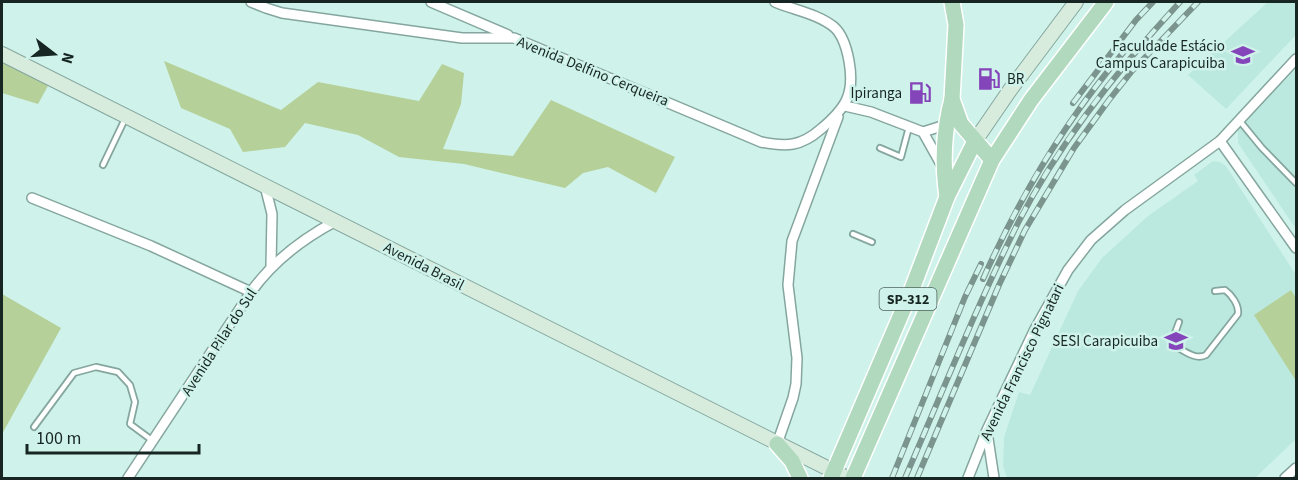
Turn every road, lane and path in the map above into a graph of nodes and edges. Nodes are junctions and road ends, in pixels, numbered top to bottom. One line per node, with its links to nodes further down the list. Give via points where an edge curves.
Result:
1 (251, 2): 7 (street, Avenida Delfino Cerqueira, via 282,13 462,38)
2 (431, 2): 7 (street)
3 (779, 2): 11 (street, via 819,18 835,27 841,36 850,73)
4 (952, 2): 10 (main road, via 956,25)
5 (1076, 2): 18 (main road, SP-312)
6 (1106, 2): 21 (main road, SP-312, via 1031,100)
7 (514, 38): 12 (street, Avenida Delfino Cerqueira, via 761,142 786,145 805,140)
8 (2, 54): 13 (main road, Avenida Brasil)
9 (1296, 58): 14 (street, Avenida Francisco Pignatari)
10 (952, 99): 15 (main road); 18 (main road, via 961,124)
11 (845, 106): 12 (street, Avenida Delfino Cerqueira); 16 (street)
12 (839, 115): 39 (street, via 792,241 788,285 797,358 796,384)
13 (126, 117): 22 (lane); 25 (main road, Avenida Brasil)
14 (1239, 120): 19 (street, Avenida Francisco Pignatari); 24 (lane)
15 (945, 125): 17 (street); 23 (main road)
16 (909, 127): 17 (street); 20 (lane, via 901,157)
17 (922, 132): 23 (street)
18 (975, 141): 21 (main road); 26 (main road, SP-312)
19 (1220, 141): 31 (street); 37 (street, Avenida Francisco Pignatari, via 1125,210 1091,240 1068,270 1034,331)
20 (880, 148)
21 (992, 160): 44 (main road, SP-312)
22 (103, 165)
23 (943, 167): 26 (main road)
24 (1296, 183)
25 (265, 186): 28 (main road, Avenida Brasil); 32 (street, via 272,214)
26 (947, 197): 41 (main road, SP-312)
27 (32, 198): 34 (street, via 152,246)
28 (336, 221): 32 (street, Avenida Pilar do Sul); 39 (main road, Avenida Brasil)
29 (853, 234): 30 (lane)
30 (872, 242)
31 (1296, 248)
32 (271, 266): 34 (street, Avenida Pilar do Sul)
33 (1215, 291): 35 (lane, via 1230,294 1239,314 1206,355 1195,357 1171,344)
34 (250, 292): 38 (street, Avenida Pilar do Sul)
35 (1179, 322)
36 (34, 427): 38 (lane, via 74,373 96,366 118,372 130,385 135,402 130,424)
37 (987, 430): 45 (street, Avenida Francisco Pignatari); 46 (street)
38 (153, 441): 42 (street, Avenida Pilar do Sul)
39 (777, 444): 41 (main road, Avenida Brasil); 43 (main road)
40 (1296, 468): 47 (street)
41 (838, 476)
42 (128, 478)
43 (800, 478)
44 (853, 478)
45 (968, 478)
46 (994, 478)
47 (1285, 478)

